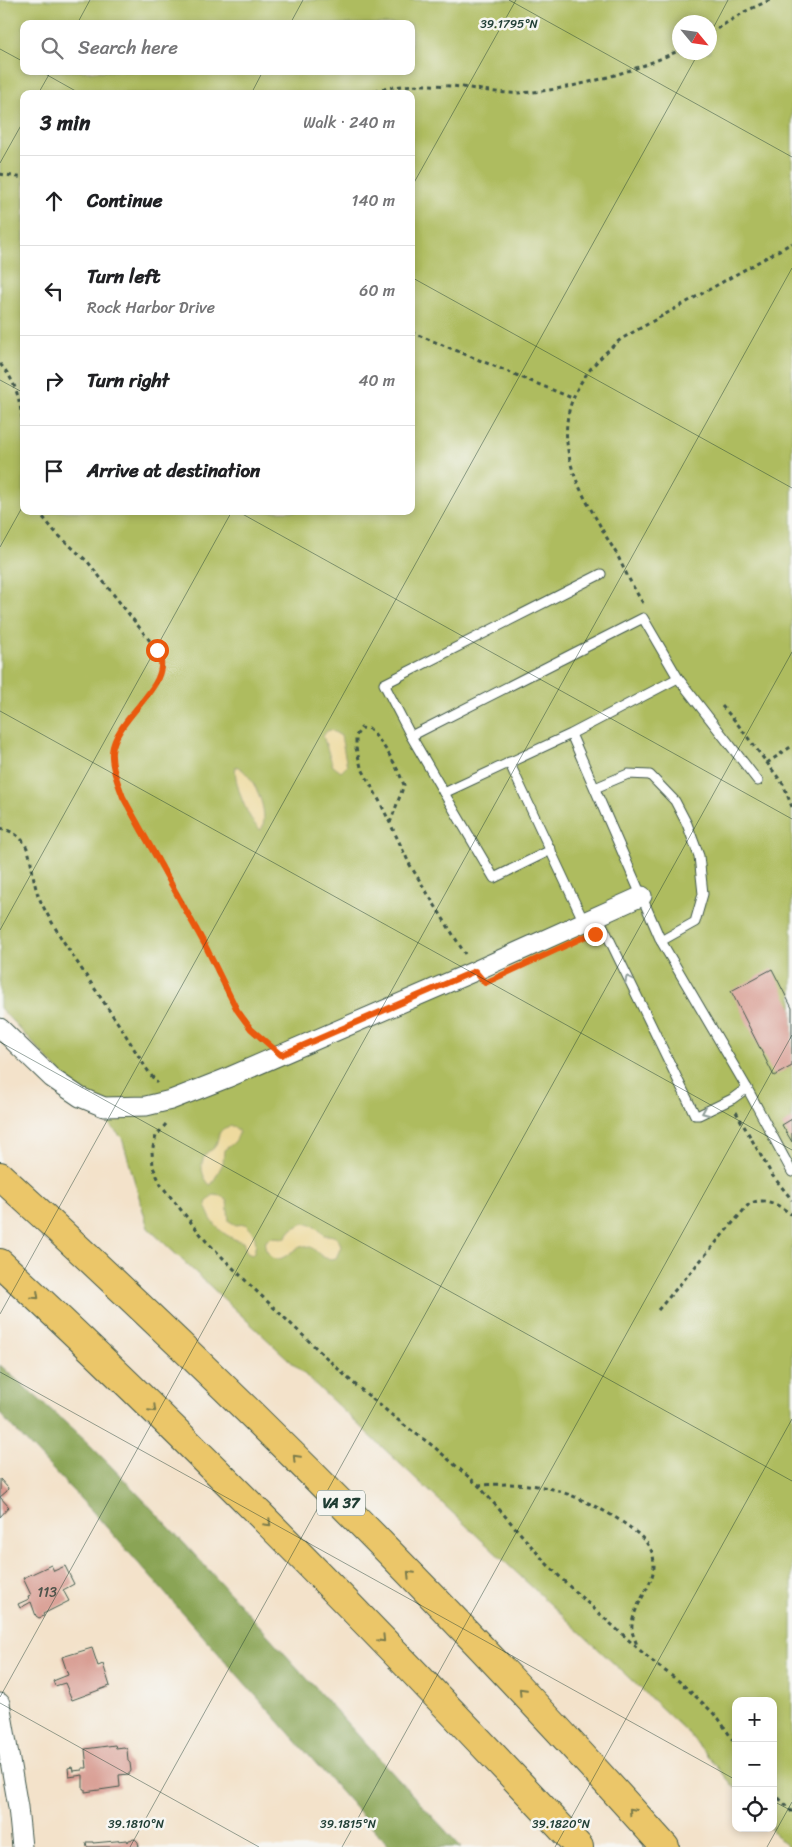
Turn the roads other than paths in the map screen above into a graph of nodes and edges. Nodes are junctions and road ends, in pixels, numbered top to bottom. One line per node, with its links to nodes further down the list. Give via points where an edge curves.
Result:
1 (601, 574): 4 (lane, via 384,684)
2 (678, 678): 3 (lane); 4 (lane, via 643,618); 6 (lane)
3 (571, 734): 5 (lane); 7 (lane)
4 (411, 736): 8 (lane)
5 (509, 762): 8 (lane); 9 (lane)
6 (758, 780)
7 (595, 788): 10 (lane); 12 (lane, via 628,774 650,775 675,801 686,824 699,856 703,894 695,922)
8 (444, 793): 9 (lane, via 494,878)
9 (551, 850): 11 (lane)
10 (642, 896): 11 (street); 12 (lane)
11 (591, 919): 13 (street, via 281,1055 171,1100 146,1106 104,1107 80,1097 52,1078); 14 (lane, one-way to 11, via 732,1099 699,1116 695,1115)
12 (661, 941): 14 (lane)
13 (0, 1028)
14 (747, 1088): 15 (lane)
15 (792, 1172)
16 (0, 1176): 22 (highway, VA 37, one-way to 16, via 590,1763 279,1440)
17 (0, 1263): 21 (highway, one-way to 21, via 302,1557)
18 (0, 1703): 19 (street)
19 (5, 1757): 20 (street, via 18,1807)
20 (22, 1847)
21 (579, 1847)
22 (665, 1847)

